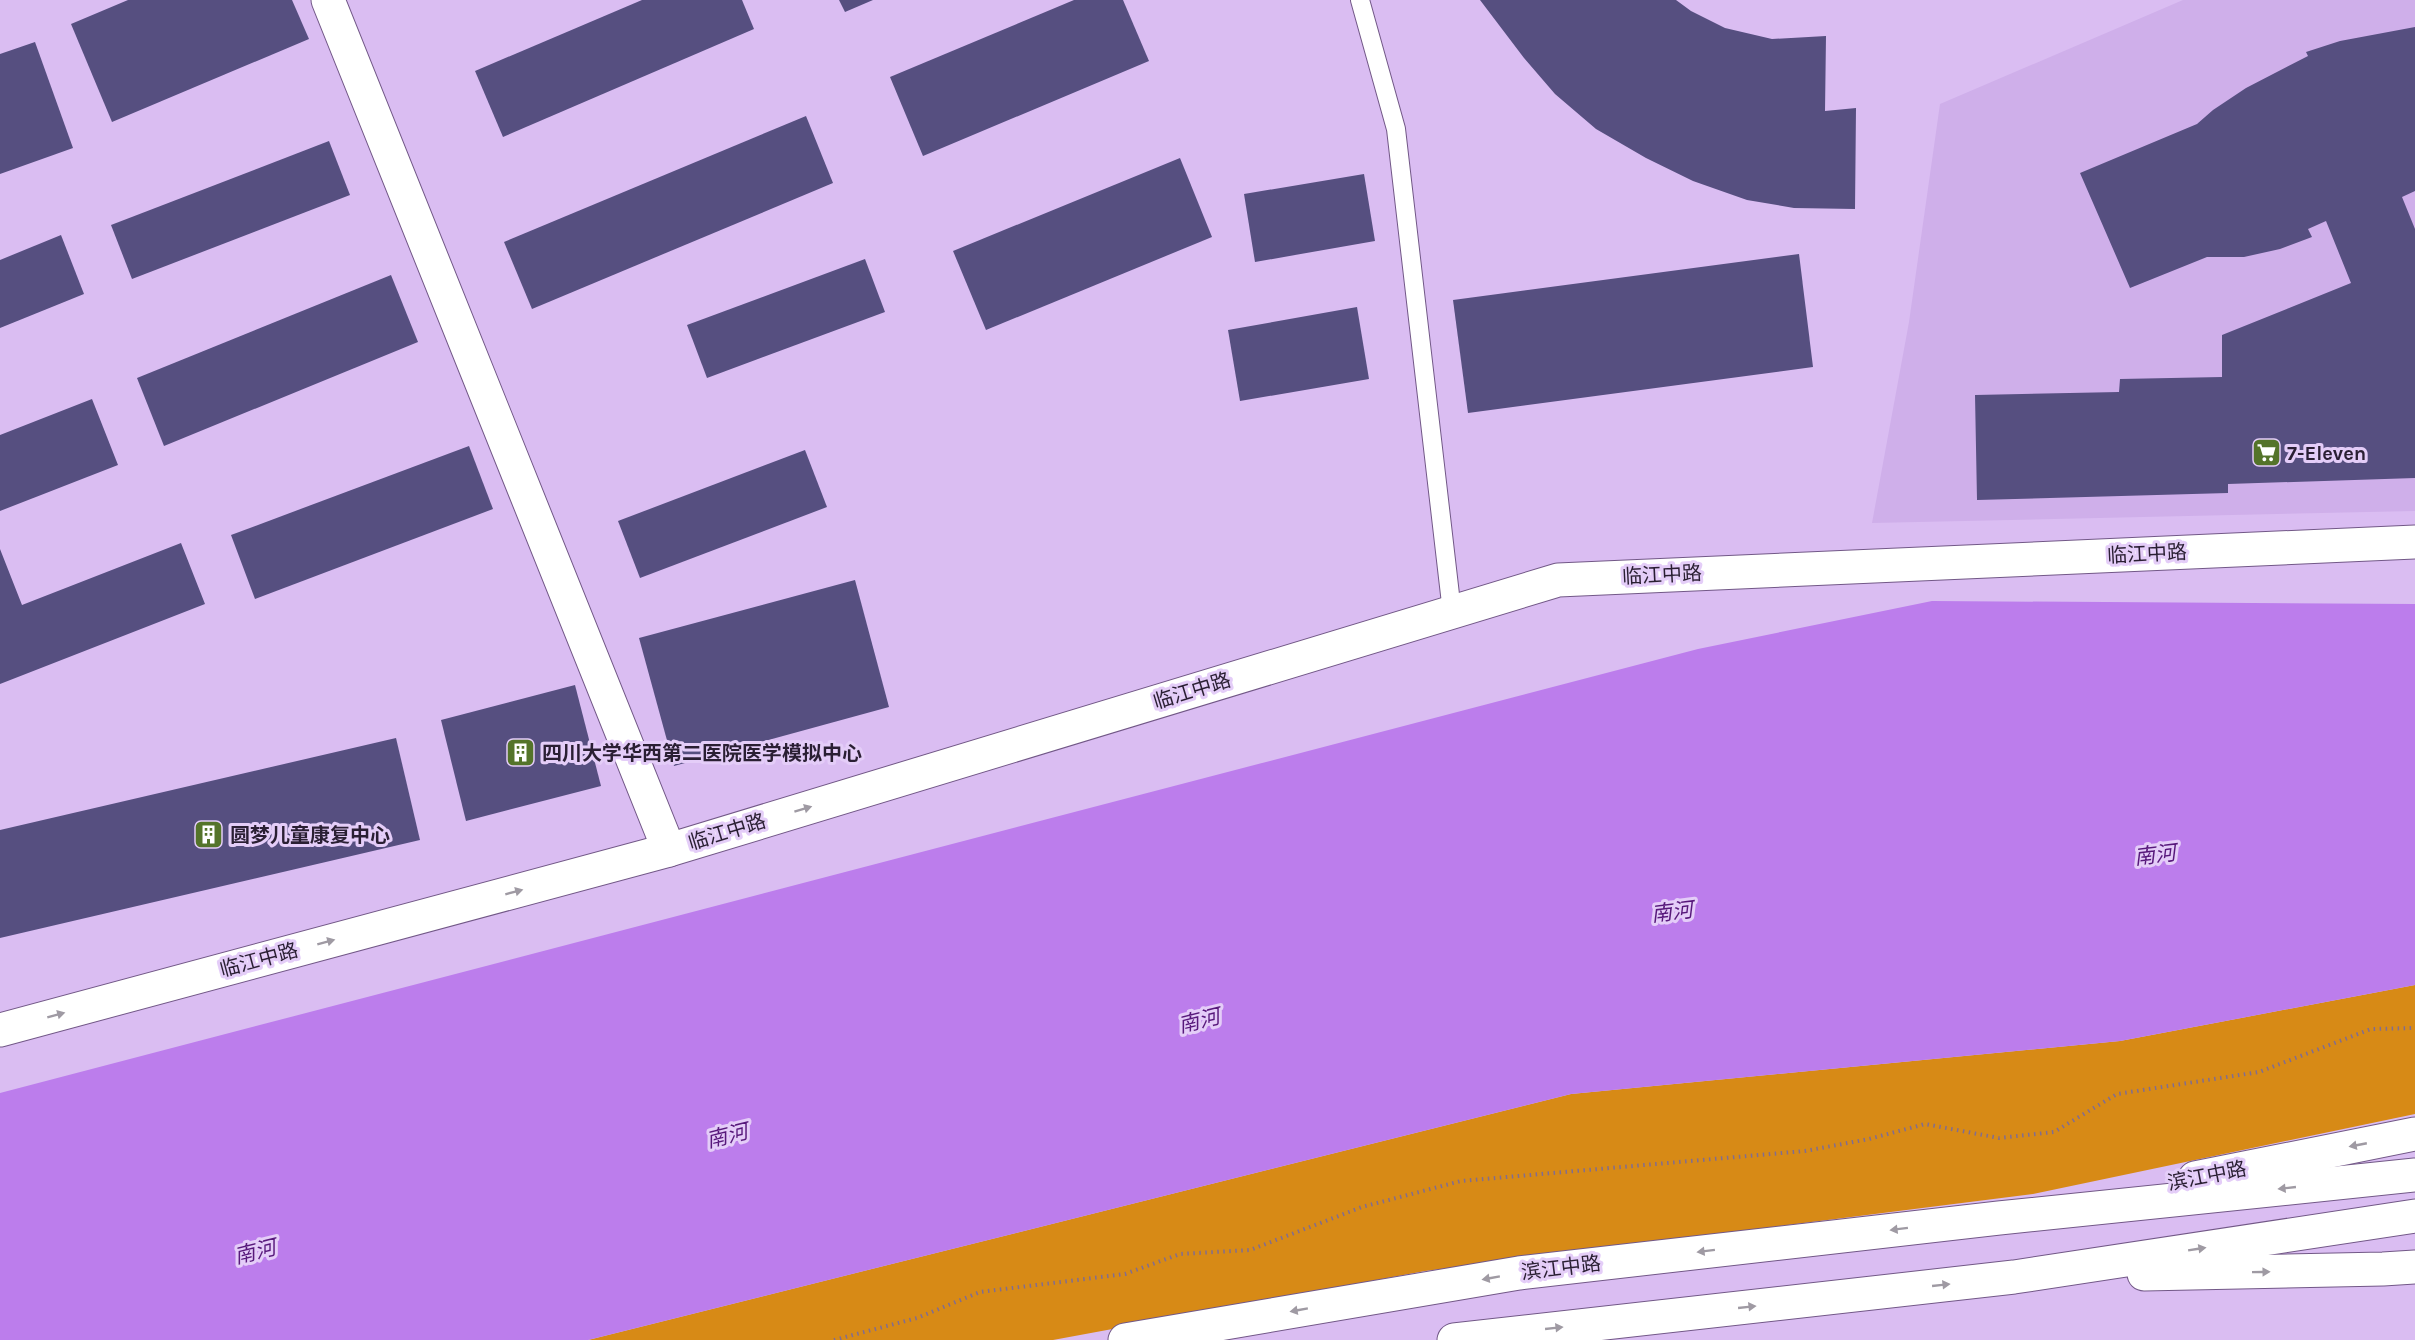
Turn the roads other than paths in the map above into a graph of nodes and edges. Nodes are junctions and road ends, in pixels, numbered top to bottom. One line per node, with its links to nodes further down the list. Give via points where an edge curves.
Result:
1 (328, 0): 5 (street)
2 (1360, 0): 4 (lane, via 1396,129)
3 (2415, 542): 4 (street, 临江中路, via 1558,580)
4 (1452, 612): 5 (street, 临江中路, one-way to 4)
5 (669, 850): 6 (street, 临江中路, one-way to 5)
6 (0, 1030)
7 (2415, 1134): 10 (street, 滨江中路, one-way to 10)
8 (2415, 1175): 10 (street, 滨江中路, one-way to 10)
9 (2415, 1216): 12 (street, one-way to 9)
10 (1999, 1218): 13 (street, 滨江中路, one-way to 13, via 1519,1273)
11 (2415, 1267): 12 (street, one-way to 11)
12 (2014, 1277): 14 (street, one-way to 12)
13 (1125, 1340)
14 (1454, 1340)

